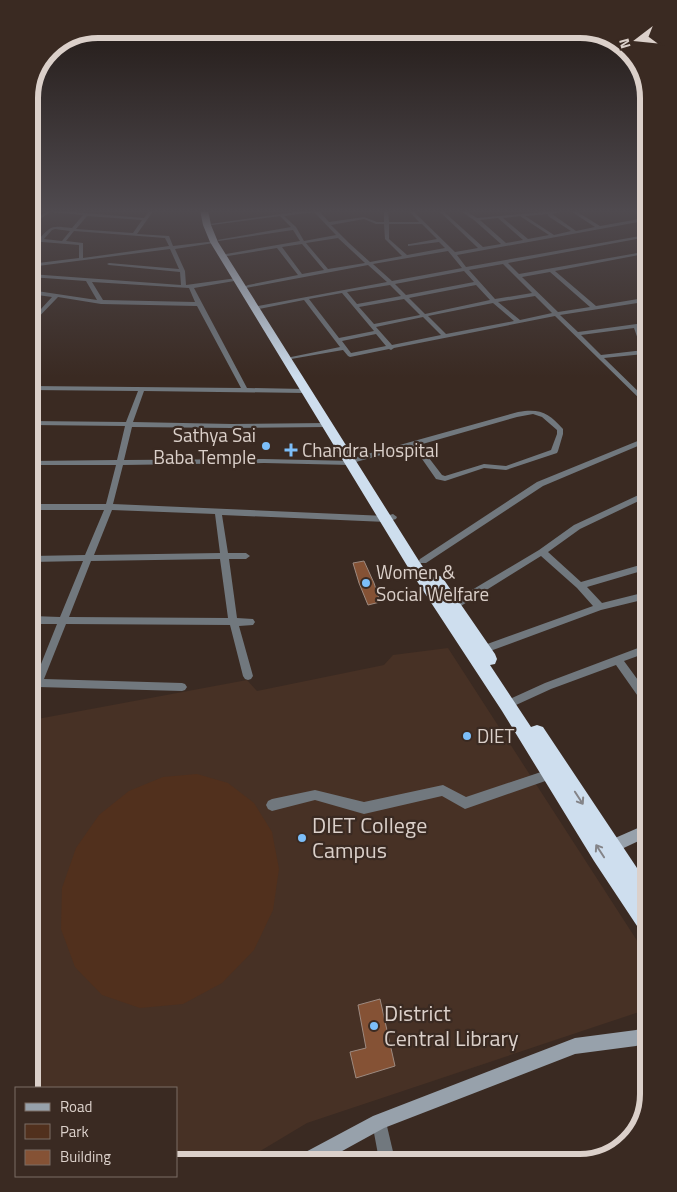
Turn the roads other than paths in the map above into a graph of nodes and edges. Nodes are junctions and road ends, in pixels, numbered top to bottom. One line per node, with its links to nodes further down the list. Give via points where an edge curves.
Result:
1 (126, 266): 15 (street)
2 (180, 266): 15 (street)
3 (231, 266): 23 (highway)
4 (233, 266): 23 (highway)
5 (293, 266): 18 (street)
6 (322, 266): 16 (street)
7 (356, 266): 16 (street)
8 (373, 266): 21 (street)
9 (463, 266): 13 (street)
10 (484, 266): 13 (street)
11 (508, 266): 19 (street)
12 (572, 266): 14 (street)
13 (465, 269): 21 (street); 22 (street)
14 (550, 270): 19 (street); 37 (street)
15 (182, 271): 24 (street)
16 (327, 271): 18 (street)
17 (38, 276): 20 (street)
18 (301, 276): 23 (street)
19 (518, 276): 27 (street)
20 (88, 280): 24 (street); 33 (street)
21 (391, 282): 25 (street); 29 (street)
22 (477, 283): 29 (street); 31 (street)
23 (242, 284): 24 (street); 36 (highway)
24 (188, 287): 34 (street)
25 (343, 291): 30 (street); 35 (street)
26 (38, 293): 28 (street)
27 (536, 294): 31 (street); 38 (street)
28 (57, 295): 33 (street); 39 (street)
29 (406, 297): 35 (street); 40 (street)
30 (305, 298): 36 (street); 49 (street)
31 (494, 301): 40 (street); 41 (street)
32 (640, 301): 37 (street)
33 (101, 302): 34 (street)
34 (199, 304): 57 (street)
35 (356, 306): 42 (street)
36 (258, 308): 54 (highway); 58 (highway)
37 (595, 308): 38 (street)
38 (556, 314): 41 (street); 46 (street)
39 (38, 316)
40 (424, 316): 42 (street); 47 (street)
41 (518, 321): 47 (street)
42 (373, 326): 45 (street)
43 (640, 326): 44 (street)
44 (636, 327): 46 (street); 48 (street)
45 (378, 332): 49 (street); 51 (street)
46 (577, 334): 53 (street)
47 (445, 336): 51 (street)
48 (640, 338)
49 (337, 340): 50 (street)
50 (342, 348): 51 (street, via 353,355); 54 (street)
51 (391, 348)
52 (640, 351): 53 (street)
53 (600, 357): 59 (street)
54 (293, 358): 65 (highway)
55 (38, 388): 56 (street)
56 (142, 389): 57 (street); 61 (street)
57 (245, 390): 58 (street)
58 (305, 391): 62 (highway)
59 (640, 397)
60 (38, 423): 61 (street)
61 (129, 424): 62 (street); 66 (street)
62 (327, 425): 65 (highway)
63 (640, 442): 78 (street, via 540,484)
64 (414, 443): 64 (street, via 529,412 542,413 560,429 554,451 506,468 484,466 445,479); 65 (street)
65 (354, 461): 66 (street); 72 (highway)
66 (120, 462): 67 (street); 70 (street)
67 (38, 464)
68 (640, 497): 73 (street, via 577,527)
69 (38, 507): 70 (street)
70 (109, 507): 71 (street); 76 (street)
71 (218, 512): 72 (street); 74 (street)
72 (390, 518): 78 (highway); 97 (highway)
73 (542, 552): 80 (street); 82 (street)
74 (223, 556): 75 (street); 76 (street); 86 (street)
75 (246, 556)
76 (89, 558): 77 (street); 85 (street)
77 (38, 559)
78 (423, 561): 82 (highway)
79 (640, 570): 80 (street)
80 (580, 586): 83 (street)
81 (640, 597): 83 (street)
82 (453, 606): 88 (highway)
83 (600, 607): 88 (street)
84 (37, 620): 85 (street)
85 (63, 621): 86 (street); 92 (street)
86 (233, 621): 87 (street); 91 (street)
87 (250, 622)
88 (482, 650): 96 (highway)
89 (640, 651): 90 (street)
90 (618, 660): 95 (street); 96 (street)
91 (248, 676)
92 (37, 679)
93 (37, 684): 94 (street)
94 (182, 687)
95 (640, 691)
96 (516, 701): 100 (highway, one-way to 100)
97 (550, 774): 98 (street, via 465,803 443,790 364,808 315,795); 102 (highway, one-way to 97)
98 (272, 804)
99 (640, 833): 100 (street)
100 (611, 847): 101 (highway)
101 (640, 890)
102 (640, 910)
103 (640, 1037): 104 (street, via 576,1046)
104 (379, 1122): 105 (street); 106 (street)
105 (319, 1154)
106 (386, 1154)

